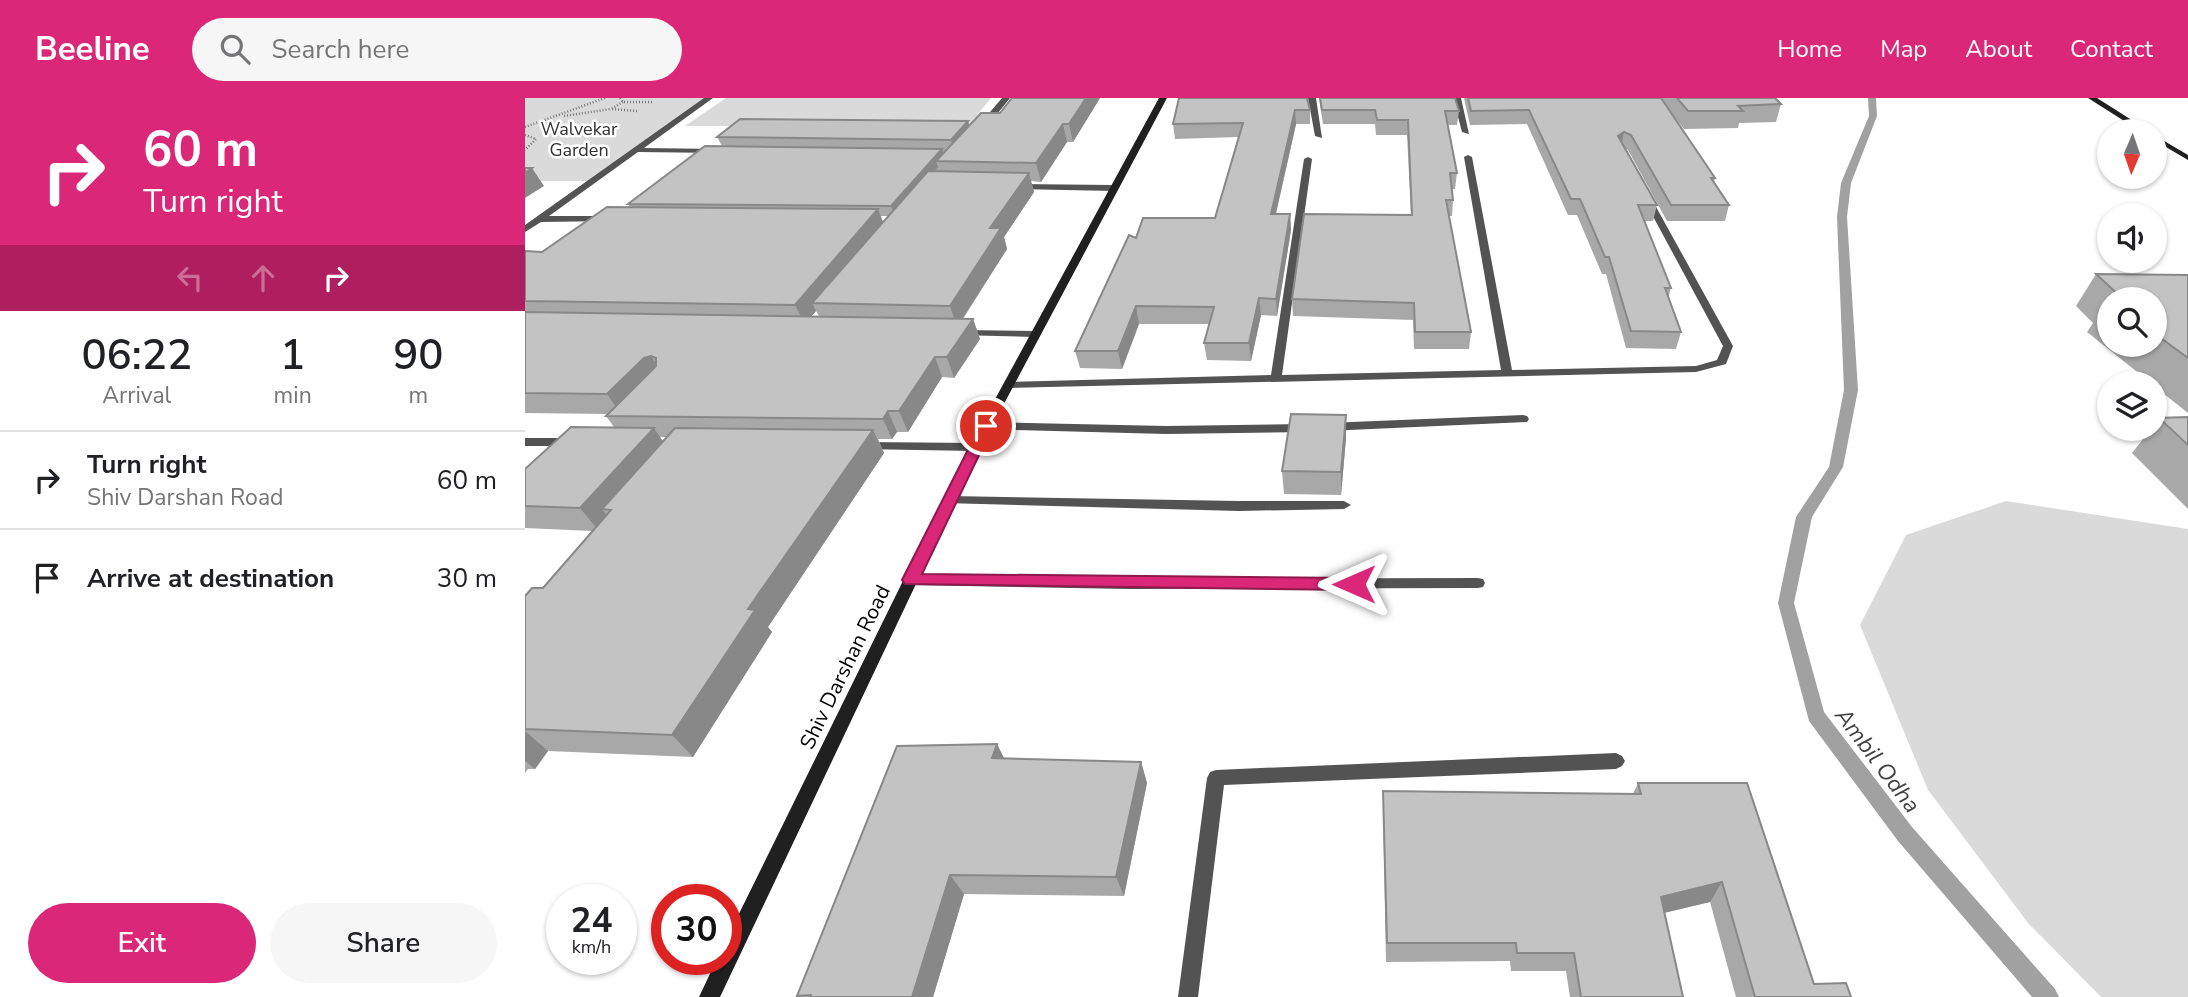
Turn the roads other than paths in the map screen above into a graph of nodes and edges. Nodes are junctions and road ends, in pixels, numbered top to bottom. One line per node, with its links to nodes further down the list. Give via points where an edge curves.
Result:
1 (709, 98): 12 (street)
2 (1006, 98): 9 (street)
3 (1163, 98): 18 (street, Shiv Darshan Road)
4 (1312, 98): 10 (street)
5 (1457, 98): 8 (street)
6 (2092, 98): 7 (street)
7 (2126, 119)
8 (1466, 132)
9 (974, 136)
10 (1319, 136)
11 (2167, 145): 15 (street)
12 (635, 150): 13 (street); 20 (street)
13 (729, 151)
14 (1468, 157): 25 (street)
15 (2188, 158)
16 (1308, 159): 26 (street)
17 (1009, 187): 18 (street)
18 (1114, 188): 24 (street, Shiv Darshan Road)
19 (1642, 188): 25 (street, via 1728,346 1722,362 1696,369)
20 (540, 219): 21 (street); 22 (street)
21 (622, 219)
22 (525, 229)
23 (947, 333): 24 (street)
24 (1035, 334): 27 (street, Shiv Darshan Road)
25 (1507, 373): 26 (street)
26 (1276, 379): 27 (street)
27 (1009, 385): 29 (street, Shiv Darshan Road)
28 (1523, 419): 29 (street, via 1166,430)
29 (986, 426): 35 (street, Shiv Darshan Road)
30 (2167, 429): 31 (street)
31 (2188, 429)
32 (525, 442): 33 (street)
33 (579, 442)
34 (851, 445): 35 (street)
35 (975, 447): 36 (street, Shiv Darshan Road)
36 (949, 500): 37 (street); 38 (street, Shiv Darshan Road)
37 (1344, 505)
38 (911, 580): 39 (street); 41 (street, Shiv Darshan Road)
39 (1478, 583)
40 (1616, 761): 42 (street, via 1216,778)
41 (709, 997)
42 (1188, 997)

